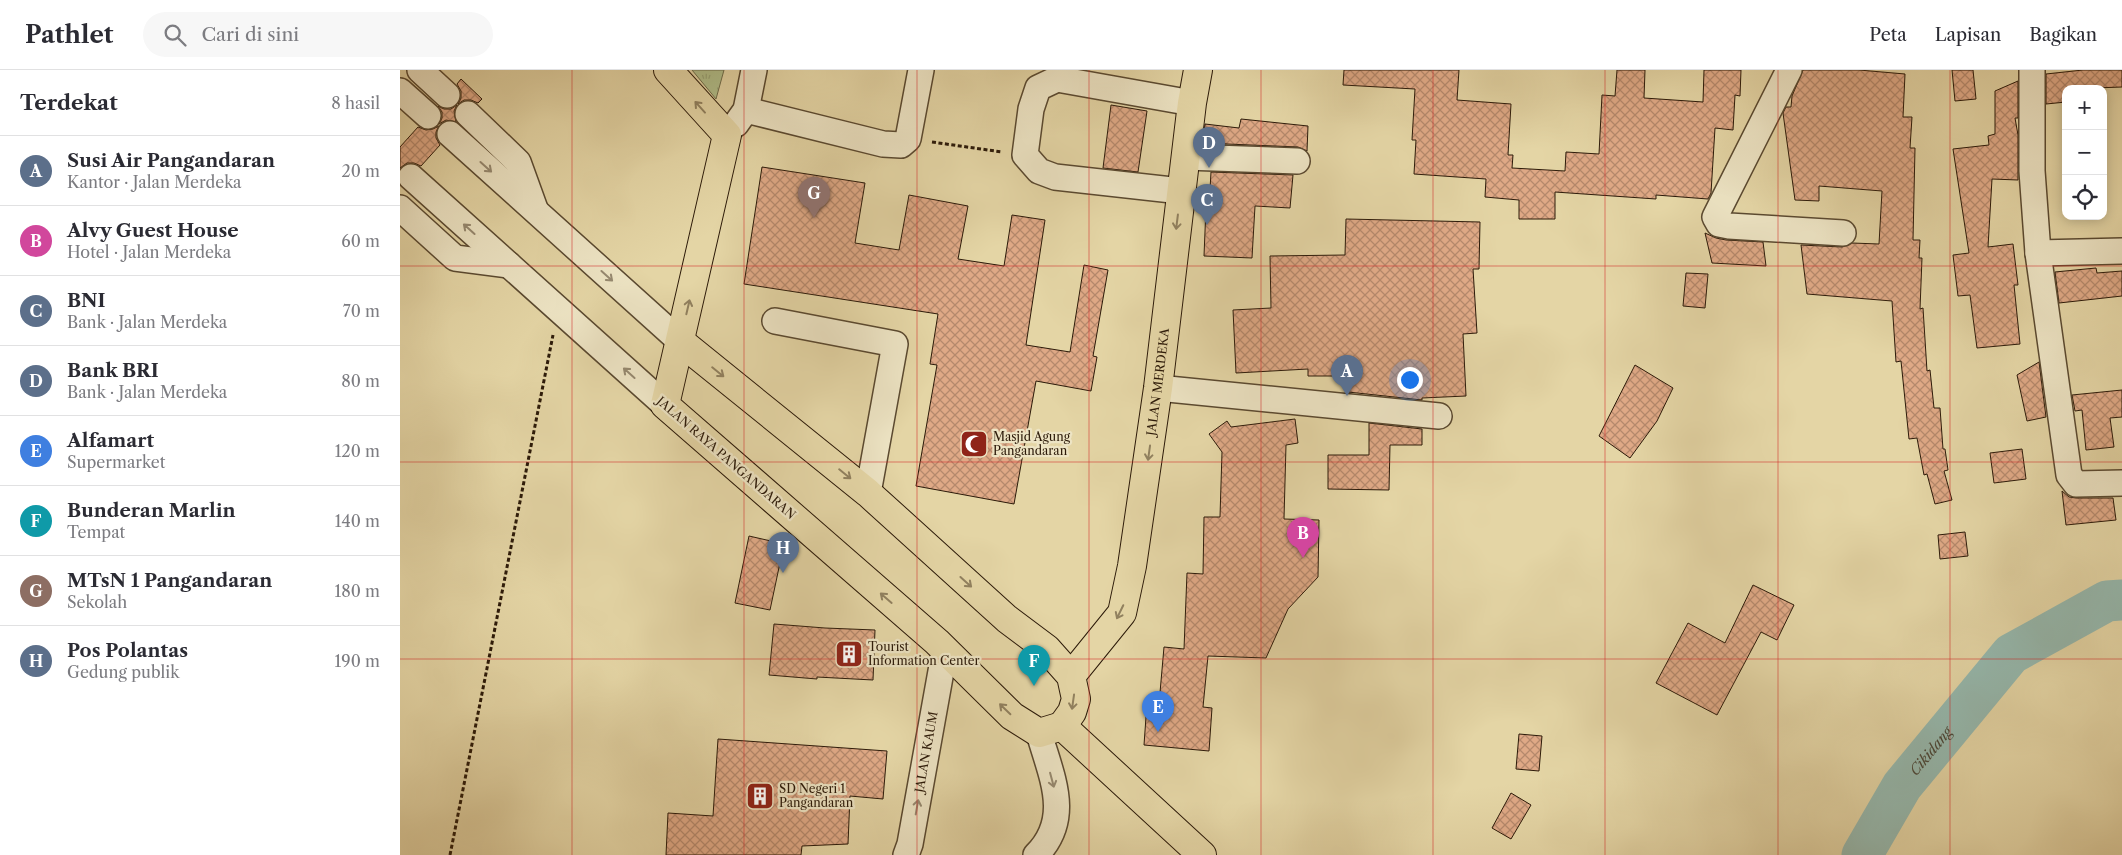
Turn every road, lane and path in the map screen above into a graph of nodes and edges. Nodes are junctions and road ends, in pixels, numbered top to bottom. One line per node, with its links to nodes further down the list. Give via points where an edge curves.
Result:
1 (420, 70): 9 (street)
2 (668, 70): 15 (highway, one-way to 2)
3 (754, 70): 11 (street)
4 (921, 70): 16 (street)
5 (1198, 70): 10 (highway, JALAN MERDEKA)
6 (1789, 70): 24 (street, via 1715,217 1719,224 1729,226)
7 (2032, 70): 26 (street, via 2032,171)
8 (400, 91): 13 (street)
9 (447, 94)
10 (1192, 103): 17 (street, via 1057,79 1038,88 1031,109); 18 (highway, JALAN MERDEKA)
11 (746, 110): 15 (street); 16 (street, via 883,144 901,145)
12 (468, 114): 23 (street, via 518,162)
13 (428, 116)
14 (450, 134): 23 (street, one-way to 23)
15 (727, 136): 30 (highway, one-way to 15)
16 (908, 139): 17 (path)
17 (1025, 155): 21 (street, via 1038,171 1055,177)
18 (1186, 157): 19 (street); 21 (highway, JALAN MERDEKA)
19 (1297, 161)
20 (411, 177): 27 (street, JALAN RAYA PANGANDARAN, one-way to 20)
21 (1181, 191): 31 (highway, JALAN MERDEKA, one-way to 31)
22 (400, 208): 27 (street, via 455,258)
23 (536, 213): 30 (street, one-way to 30)
24 (1843, 233)
25 (2122, 251): 26 (street)
26 (2038, 253): 34 (street, via 2069,474 2076,484)
27 (509, 265): 28 (street, JALAN RAYA PANGANDARAN)
28 (558, 310): 32 (street, JALAN RAYA PANGANDARAN, one-way to 28); 39 (path)
29 (775, 321): 35 (street, via 894,344)
30 (681, 342): 32 (highway); 35 (highway, one-way to 35)
31 (1158, 388): 33 (street); 37 (highway, JALAN MERDEKA, one-way to 37, via 1134,557 1122,613)
32 (665, 406): 36 (highway, JALAN RAYA PANGANDARAN, one-way to 32)
33 (1440, 416)
34 (2122, 483)
35 (868, 493): 37 (highway, one-way to 37, via 1007,619 1047,649)
36 (945, 650): 38 (highway, JALAN RAYA PANGANDARAN, one-way to 36, via 1012,716); 40 (street, JALAN KAUM, one-way to 36)
37 (1071, 676): 38 (highway, one-way to 38, via 1076,699 1072,712)
38 (1051, 729): 41 (street, one-way to 41, via 1058,803 1056,821 1044,847); 42 (highway, JALAN RAYA PANGANDARAN)
39 (450, 855)
40 (906, 855)
41 (1036, 855)
42 (1202, 855)

